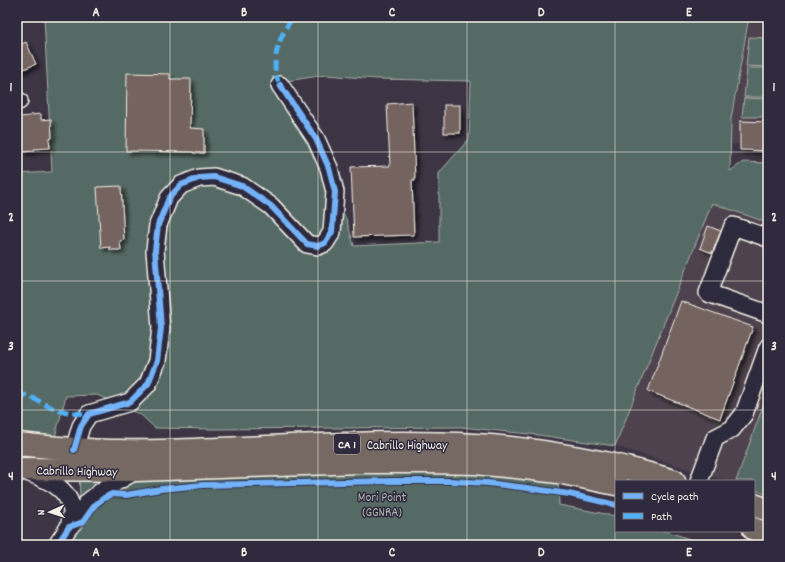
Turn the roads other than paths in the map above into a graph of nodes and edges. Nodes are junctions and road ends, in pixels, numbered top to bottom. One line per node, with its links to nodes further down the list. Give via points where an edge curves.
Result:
1 (280, 85): 6 (street, via 316,139 329,168 335,192 332,232 325,243 318,246 307,244 271,206 242,186 214,178 198,178 181,185 169,198 157,231 155,250 161,328 157,361 148,384 130,402 89,414 81,426)
2 (768, 238): 3 (street, via 733,226 708,293)
3 (768, 314)
4 (768, 347): 10 (street, via 744,414 732,429 715,438)
5 (17, 444): 6 (highway, Cabrillo Highway / CA 1)
6 (74, 450): 9 (highway, Cabrillo Highway / CA 1, via 121,452 368,443 475,445 601,462)
7 (18, 469): 8 (highway, Cabrillo Highway / CA 1); 14 (street, via 48,480 65,493 72,513)
8 (137, 470): 11 (highway, Cabrillo Highway / CA 1, via 361,462 475,463 558,472); 14 (street, via 96,495)
9 (670, 480)
10 (699, 480)
11 (615, 484)
12 (755, 505): 13 (highway)
13 (768, 510)
14 (69, 527): 17 (street)
15 (755, 529): 16 (highway)
16 (768, 534)
17 (57, 545)

